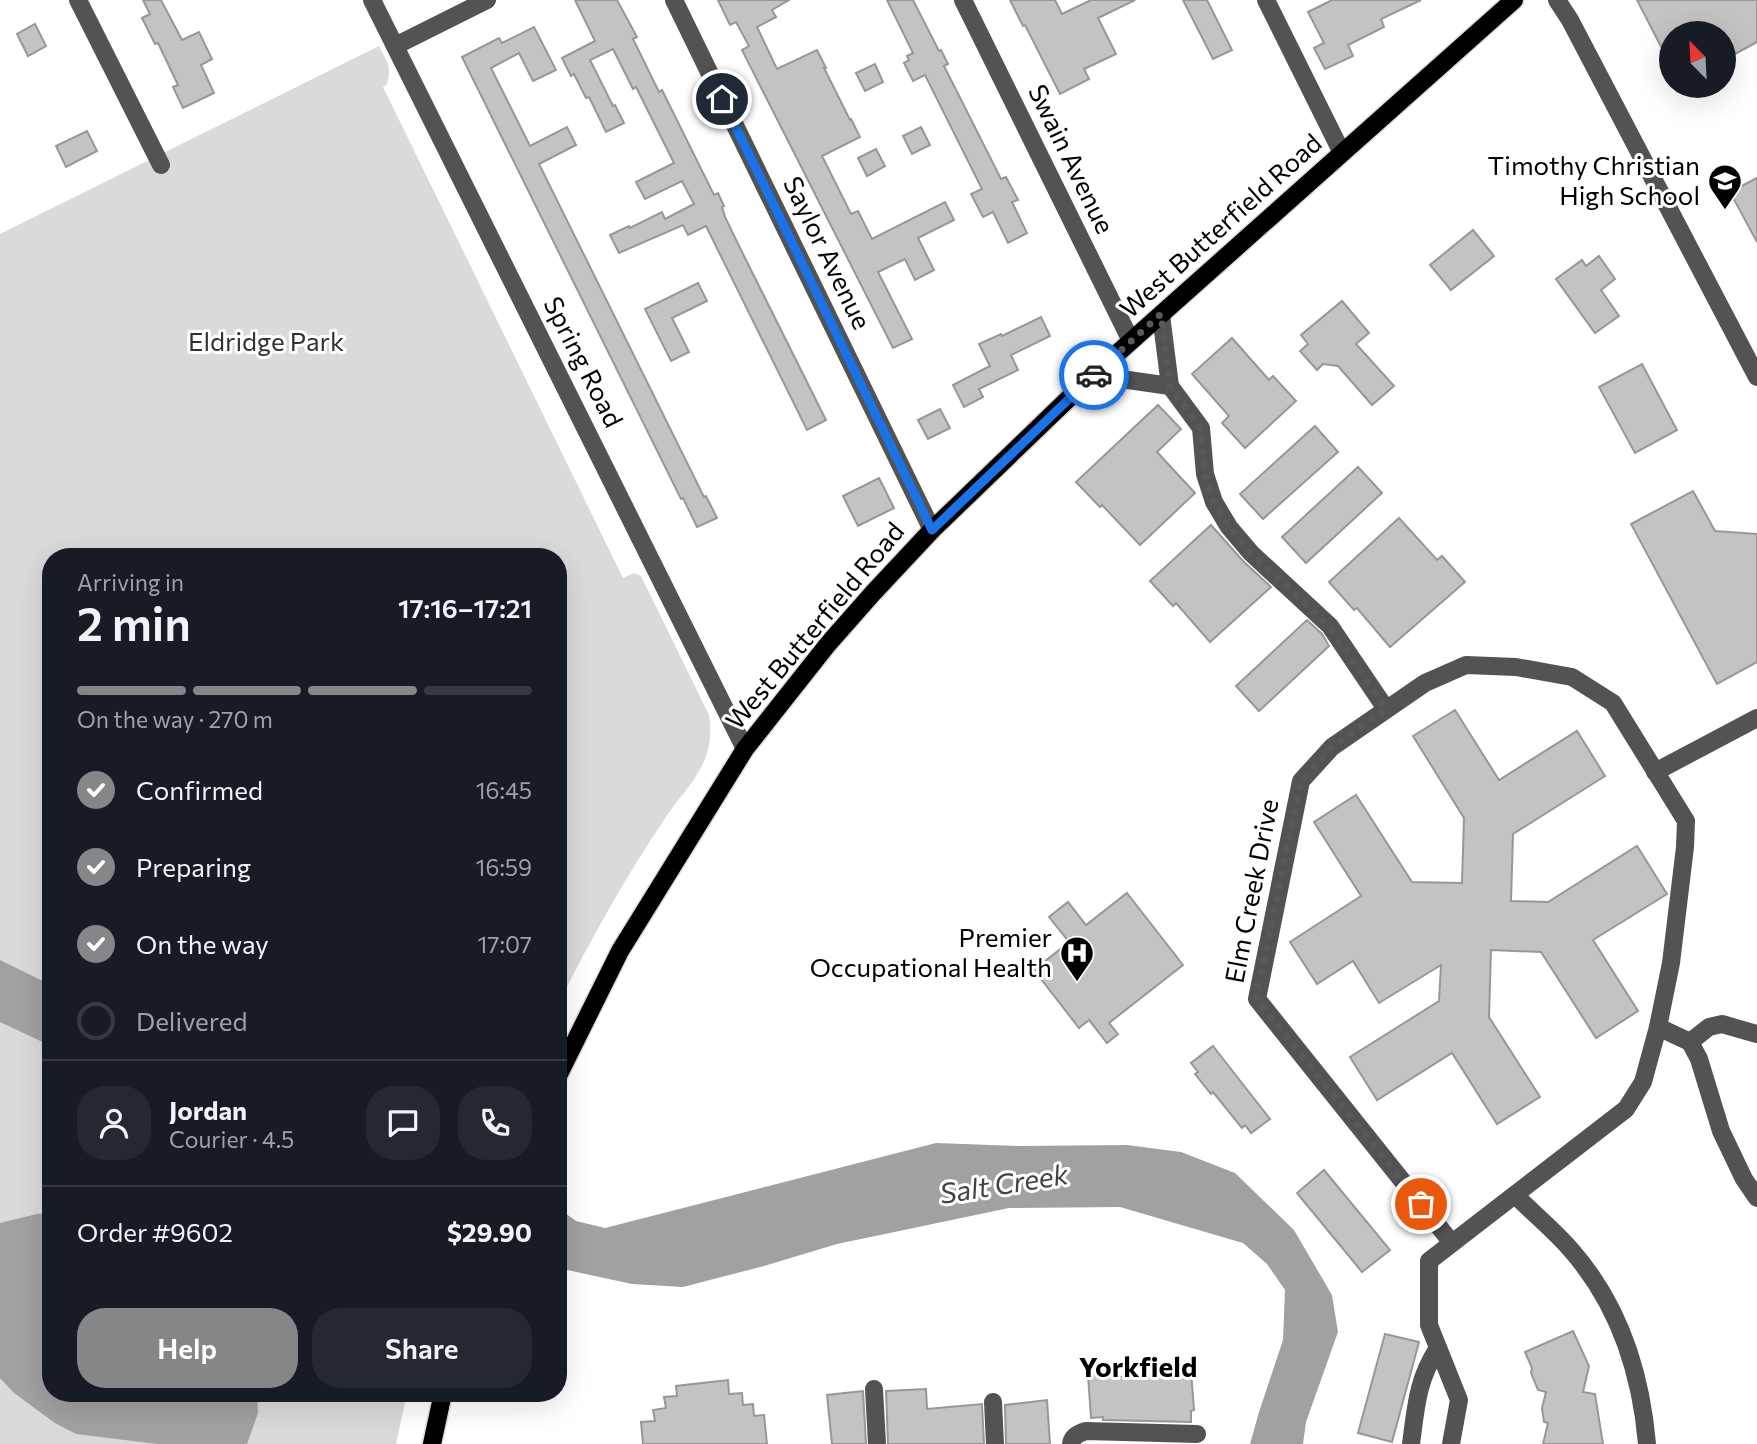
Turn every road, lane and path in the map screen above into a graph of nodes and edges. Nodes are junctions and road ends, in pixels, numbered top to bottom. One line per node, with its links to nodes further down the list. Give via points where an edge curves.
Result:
1 (78, 0): 11 (street)
2 (372, 0): 9 (street, Spring Road)
3 (487, 0): 9 (street)
4 (674, 0): 17 (street, Saylor Avenue)
5 (963, 0): 13 (street, Swain Avenue)
6 (1266, 0): 10 (street)
7 (1514, 0): 10 (main road, West Butterfield Road)
8 (1557, 0): 15 (street)
9 (395, 46): 20 (street, Spring Road)
10 (1342, 153): 12 (main road, West Butterfield Road)
11 (161, 164)
12 (1161, 314): 13 (main road, West Butterfield Road); 16 (street)
13 (1131, 341): 14 (main road, West Butterfield Road)
14 (1093, 375): 16 (street); 17 (main road, West Butterfield Road)
15 (1757, 377)
16 (1170, 387): 18 (street, via 1201,428 1205,474 1229,527 1329,626)
17 (932, 530): 20 (main road, West Butterfield Road, via 828,644)
18 (1386, 709): 21 (street, Elm Creek Drive, via 1426,683 1466,665 1516,667 1572,677 1612,703); 28 (street, Elm Creek Drive, via 1332,747 1301,781 1256,999)
19 (1757, 718): 21 (street)
20 (745, 749): 25 (main road, West Butterfield Road, via 620,951)
21 (1655, 772): 22 (street, Elm Creek Drive, via 1686,821 1671,963)
22 (1658, 1027): 24 (street); 26 (street, Elm Creek Drive, via 1643,1082 1626,1109)
23 (1757, 1034): 24 (street, via 1722,1024 1709,1027)
24 (1690, 1042): 27 (street, via 1721,1131)
25 (567, 1058)
26 (1514, 1195): 28 (street, Elm Creek Drive); 40 (street, via 1572,1251 1613,1315 1640,1391)
27 (1757, 1198)
28 (1452, 1243): 29 (street, via 1429,1261 1429,1325)
29 (1438, 1348): 38 (street, via 1419,1385); 39 (street, via 1459,1400)
30 (874, 1389): 35 (street)
31 (441, 1402): 34 (main road)
32 (993, 1402): 36 (street)
33 (1197, 1434): 37 (street, via 1086,1431)
34 (432, 1444)
35 (877, 1444)
36 (995, 1444)
37 (1071, 1444)
38 (1411, 1444)
39 (1451, 1444)
40 (1647, 1444)

